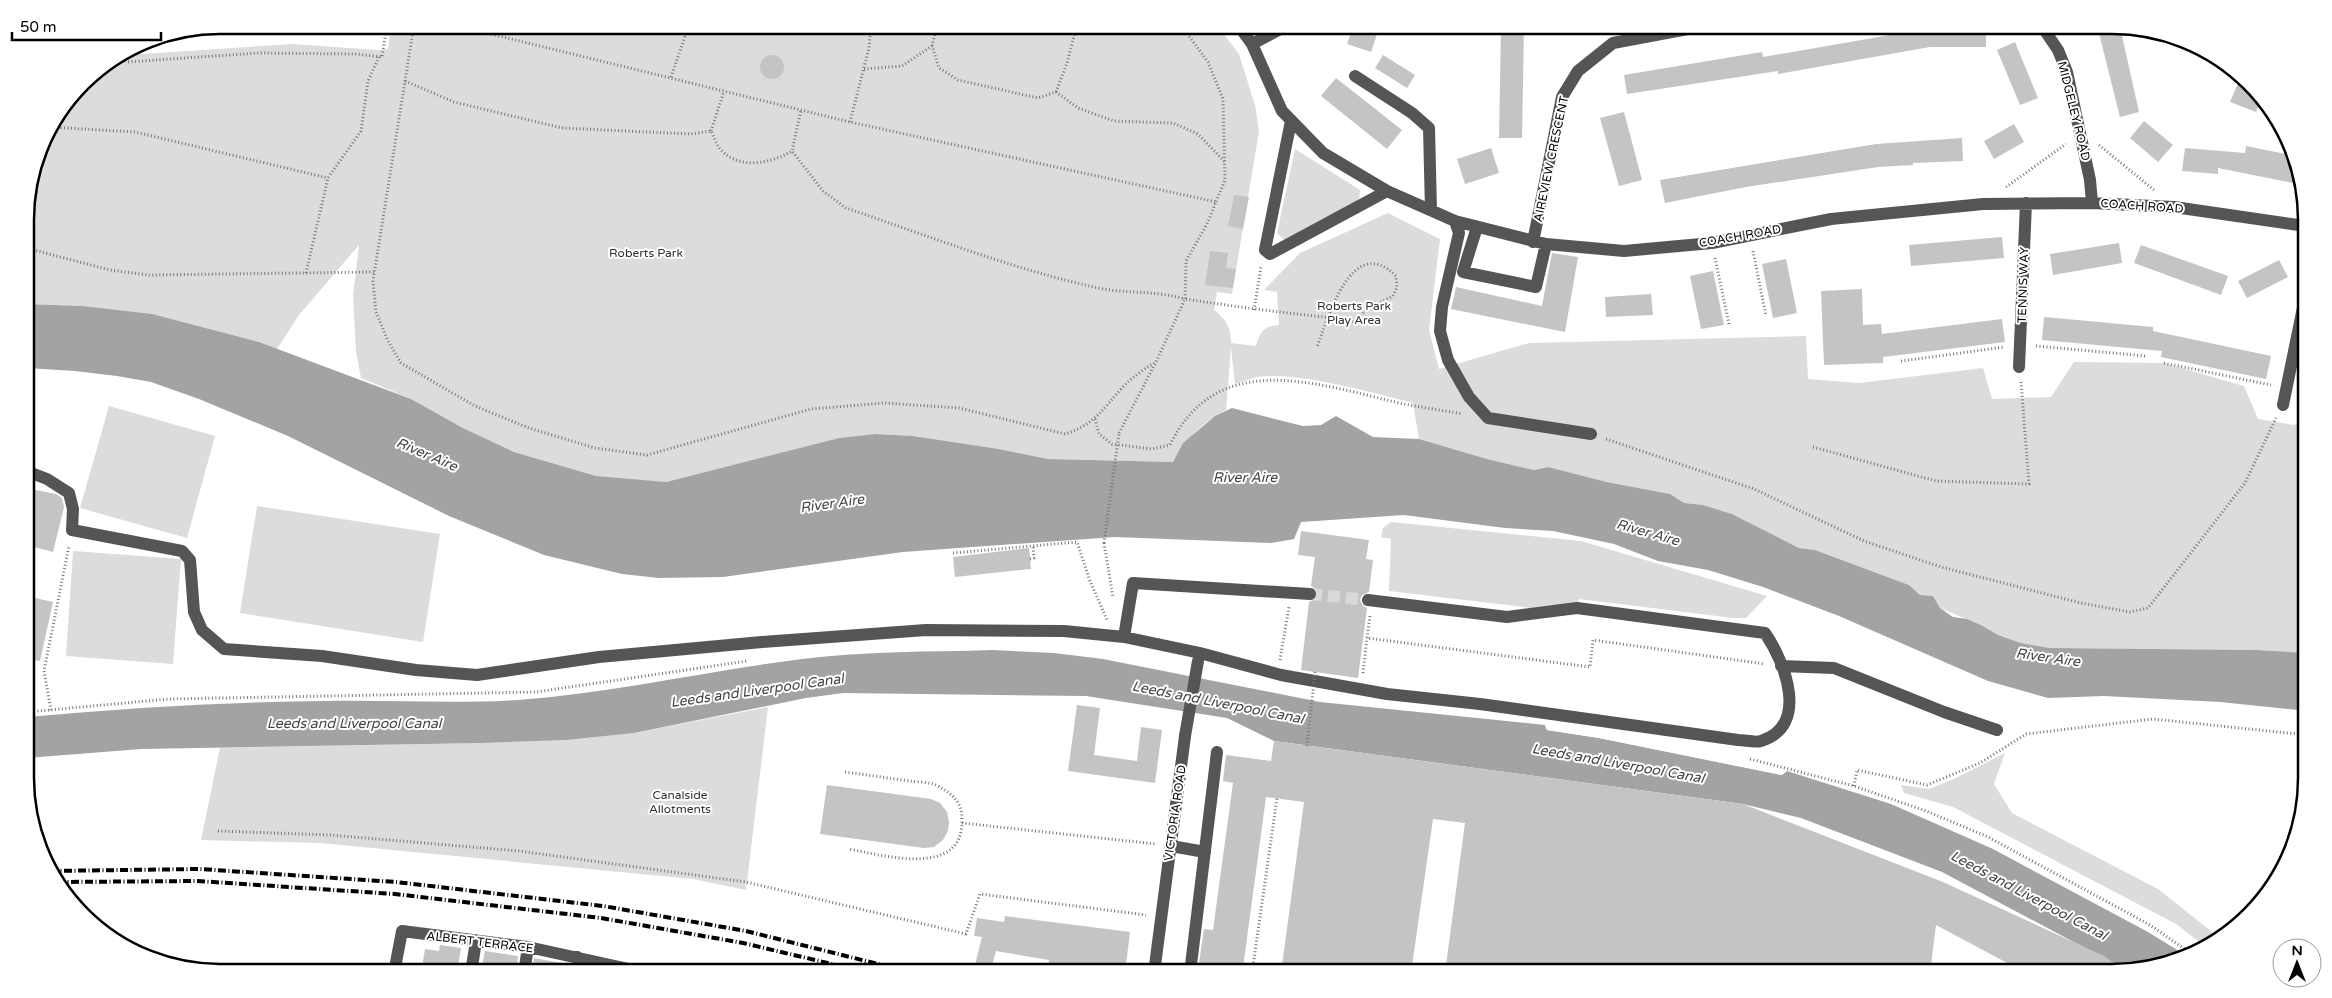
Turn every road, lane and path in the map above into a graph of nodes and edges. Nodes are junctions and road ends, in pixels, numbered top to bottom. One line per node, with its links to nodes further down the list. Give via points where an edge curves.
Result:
1 (385, 34): 15 (path, via 382,57)
2 (413, 34): 20 (path)
3 (492, 34): 19 (path)
4 (686, 34): 19 (path)
5 (870, 34): 17 (path)
6 (935, 34): 14 (path)
7 (1075, 34): 22 (path)
8 (1188, 34): 29 (path, via 1208,62 1223,99)
9 (1245, 34): 13 (street, COACH ROAD)
10 (1271, 34): 13 (street)
11 (1660, 34): 40 (street, AIREVIEW CRESCENT, via 1612,43 1578,71 1562,98)
12 (2047, 34): 34 (street, MIDGELEY ROAD, via 2067,72)
13 (1252, 44): 24 (street, COACH ROAD, via 1282,111)
14 (932, 46): 17 (path, via 902,66); 22 (path, via 939,68 958,80 1038,98)
15 (379, 57): 16 (path, via 258,53); 30 (path, via 368,81 362,131)
16 (125, 60)
17 (864, 69): 25 (path)
18 (1355, 76): 35 (street, via 1429,128)
19 (671, 77): 21 (path)
20 (405, 81): 27 (path, via 454,102 562,128 691,134); 44 (path)
21 (724, 90): 23 (path); 27 (path)
22 (1056, 92): 29 (path, via 1078,108 1114,121 1173,123 1198,134)
23 (801, 110): 25 (path); 28 (path)
24 (1291, 121): 31 (street, COACH ROAD, via 1323,153); 43 (street)
25 (850, 122): 32 (path)
26 (59, 128): 30 (path, via 135,132)
27 (712, 131): 28 (path, via 720,148 734,160 759,163 778,159)
28 (792, 151): 46 (path, via 823,191 846,208 1100,289 1164,293)
29 (1225, 162): 32 (path, via 1226,180)
30 (328, 178): 45 (path)
31 (1387, 191): 35 (street, COACH ROAD); 43 (street, via 1270,254)
32 (1216, 202): 46 (path, via 1186,261)
33 (2026, 203): 34 (street, COACH ROAD); 39 (street, COACH ROAD, via 1983,204 1831,219); 55 (street, TENNIS WAY)
34 (2092, 203): 37 (street, COACH ROAD, via 2174,207)
35 (1431, 210): 36 (street, COACH ROAD)
36 (1455, 221): 38 (street, COACH ROAD); 58 (street, via 1460,233 1442,307 1440,331 1456,375 1469,397)
37 (2298, 225)
38 (1477, 227): 40 (street, COACH ROAD); 40 (street, AIREVIEW CRESCENT, via 1463,272 1536,287)
39 (1750, 236): 41 (street, COACH ROAD); 48 (path)
40 (1539, 243): 41 (street, COACH ROAD, via 1624,251)
41 (1712, 243): 50 (path)
42 (34, 250): 45 (path, via 86,265 149,275)
43 (1265, 250): 47 (path)
44 (374, 272): 45 (path); 59 (path, via 376,312 401,363 475,406 529,428 595,448 647,455 811,409 884,403 959,408 1065,434 1080,430)
45 (306, 273)
46 (1184, 299): 47 (path); 53 (path)
47 (1254, 310): 49 (path)
48 (1766, 316)
49 (1328, 317): 49 (path, via 1354,322 1367,309 1394,296 1396,276 1388,268 1376,264 1363,266 1349,275); 52 (path)
50 (1729, 324)
51 (2298, 331): 56 (street)
52 (1317, 347)
53 (1156, 362): 59 (path, via 1139,372); 70 (path, bridge, via 1120,433 1104,543)
54 (2164, 363): 56 (path)
55 (2019, 367): 61 (path, via 2029,484 1936,480)
56 (2286, 388): 57 (street)
57 (2282, 405): 60 (path, via 2244,482 2148,608 2130,612 2062,600 1864,542 1754,489)
58 (1488, 418): 59 (path, via 1397,403 1308,382 1260,380 1223,390 1198,406 1178,428 1170,445 1152,449 1112,444 1099,434); 60 (street)
59 (1095, 419)
60 (1591, 434)
61 (1813, 447)
62 (34, 475): 63 (street, via 69,494 73,509)
63 (72, 530): 72 (street, via 182,551 190,560 194,612 202,630 224,648 322,656 416,670 478,675 608,656 926,630 1064,631); 79 (path, via 44,671)
64 (1033, 546): 65 (path); 66 (path, via 1034,558); 71 (path, via 1077,542)
65 (954, 553)
66 (1030, 559)
67 (1292, 591): 68 (street); 72 (street, via 1133,583); 75 (path)
68 (1310, 594)
69 (1370, 601): 73 (path); 76 (street, via 1507,617 1578,608 1765,633 1776,648)
70 (1114, 606)
71 (1109, 625)
72 (1124, 637): 74 (street)
73 (1367, 638): 76 (path, via 1590,667 1593,640); 77 (path)
74 (1199, 657): 76 (street, via 1387,694 1760,741 1777,733 1788,718 1791,700); 90 (street, VICTORIA ROAD, bridge)
75 (1279, 662)
76 (1781, 666): 80 (street, via 1834,668)
77 (1364, 668)
78 (1315, 672): 82 (path, bridge)
79 (51, 710)
80 (1997, 730)
81 (2298, 734): 86 (path, via 2153,719 2105,724 2026,734 1980,763 1927,785 1858,770)
82 (1307, 746)
83 (1217, 752): 92 (street)
84 (1770, 764): 86 (path)
85 (845, 772): 88 (path, via 934,784 953,795 962,809)
86 (1854, 786): 96 (path, via 1988,837 2150,924)
87 (1277, 798): 105 (path)
88 (962, 823): 90 (path); 91 (path, via 957,840 946,854 925,860)
89 (218, 831): 93 (path, via 330,835 519,851 746,882 966,934 980,894)
90 (1171, 846): 92 (street); 93 (street, VICTORIA ROAD)
91 (848, 849)
92 (1205, 852): 104 (street)
93 (1161, 917): 103 (street, VICTORIA ROAD)
94 (476, 942): 95 (street, ALBERT TERRACE); 98 (street, ALBERT TERRACE, via 402,932); 99 (street)
95 (528, 947): 97 (street, ALBERT TERRACE); 100 (street)
96 (2185, 949)
97 (577, 957): 101 (street); 102 (street, ALBERT TERRACE)
98 (396, 964)
99 (472, 964)
100 (525, 964)
101 (576, 964)
102 (600, 964)
103 (1155, 964)
104 (1191, 964)
105 (1253, 964)

